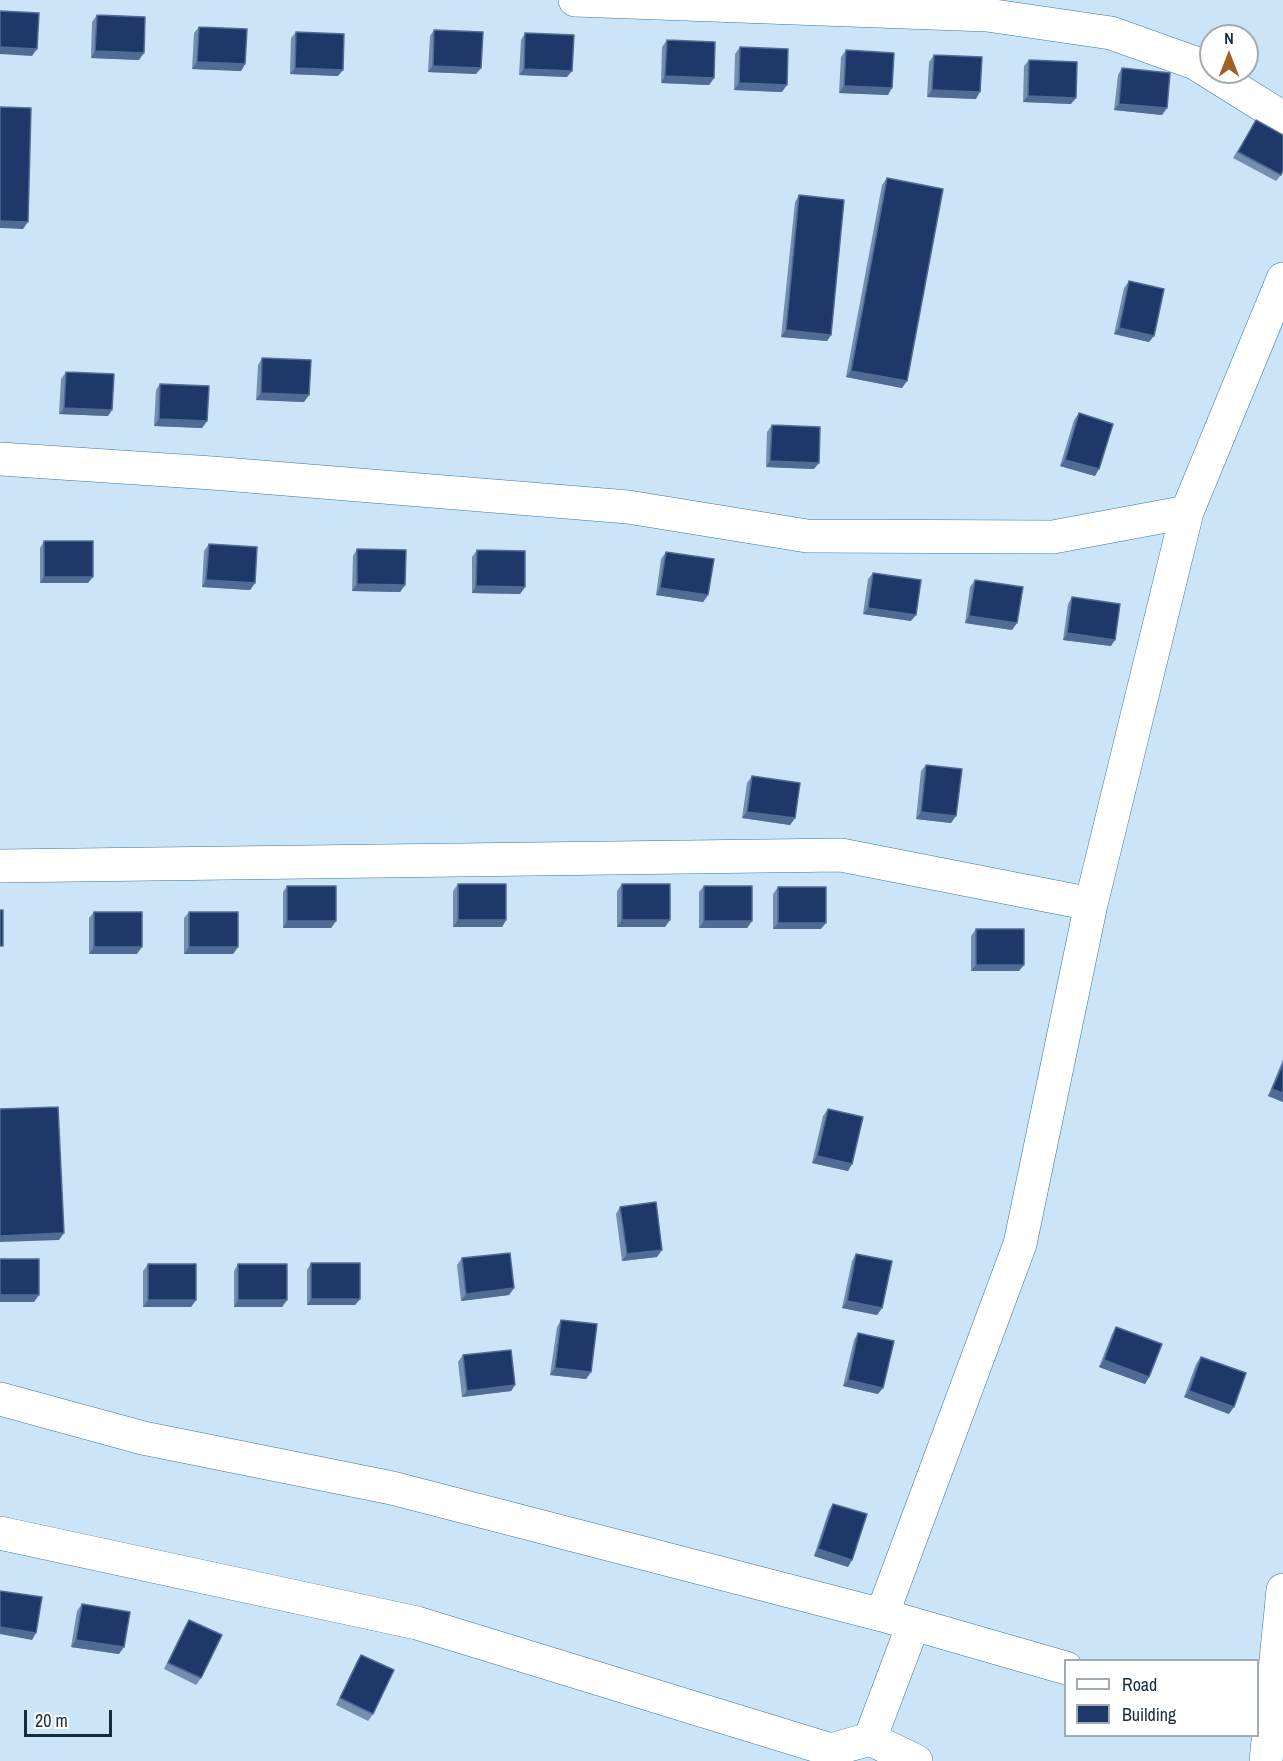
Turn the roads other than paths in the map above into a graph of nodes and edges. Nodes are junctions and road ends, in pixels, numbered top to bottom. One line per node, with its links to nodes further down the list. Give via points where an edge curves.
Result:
1 (575, 0): 2 (street, via 987,15 1111,33 1195,63)
2 (1283, 118)
3 (1283, 279): 5 (street)
4 (0, 459): 5 (street, via 628,507 807,536 1053,537)
5 (1187, 512): 7 (street)
6 (0, 866): 7 (street, via 841,855)
7 (1091, 904): 11 (street, via 1020,1244)
8 (0, 1399): 11 (street, via 143,1438 392,1488)
9 (0, 1533): 16 (street, via 417,1623)
10 (1283, 1590): 14 (street)
11 (882, 1616): 12 (street)
12 (913, 1625): 13 (street); 15 (street)
13 (1064, 1668)
14 (1264, 1723): 18 (street)
15 (870, 1739): 16 (street); 17 (street)
16 (828, 1756)
17 (916, 1761)
18 (1266, 1761)

